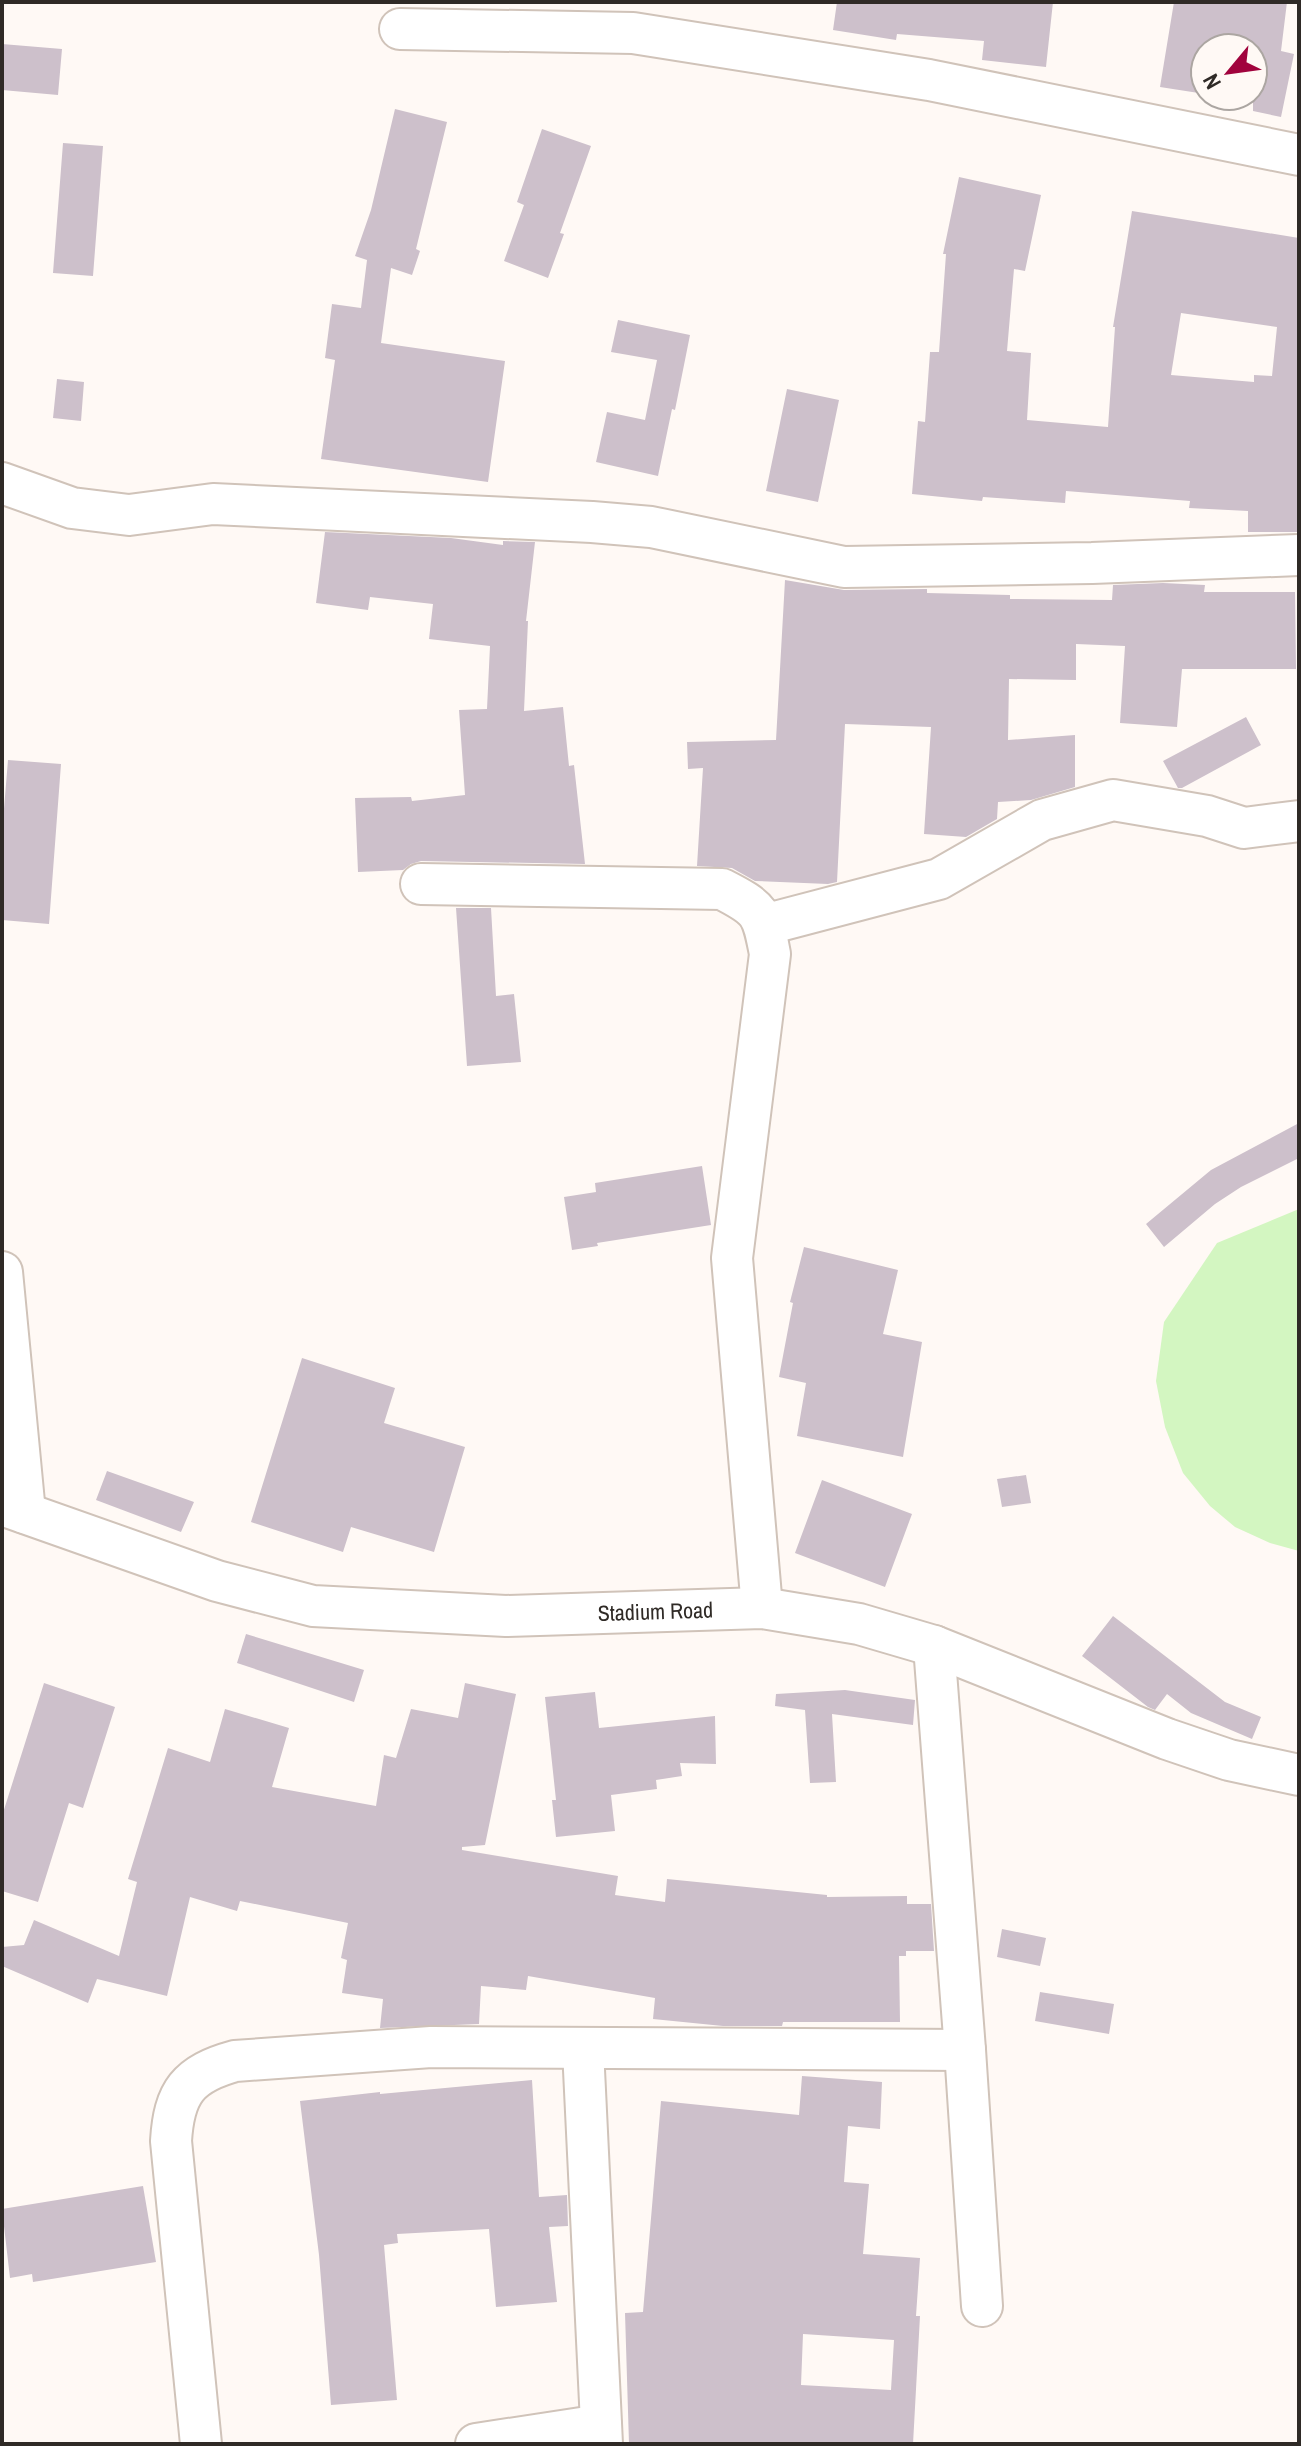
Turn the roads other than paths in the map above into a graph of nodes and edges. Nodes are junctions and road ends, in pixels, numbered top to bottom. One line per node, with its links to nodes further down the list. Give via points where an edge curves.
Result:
1 (635, 18): 2 (street); 3 (street)
2 (400, 29)
3 (1299, 155)
4 (2, 483): 5 (street, via 72,508 129,515 213,504 651,527 844,567)
5 (1299, 555)
6 (1299, 821): 8 (street, via 1244,828 1207,816 1113,800 1042,820 939,879)
7 (421, 884): 8 (street, via 722,889 752,904)
8 (764, 925): 11 (street, via 770,954 732,1258)
9 (2, 1272): 10 (street)
10 (14, 1509): 11 (street, Stadium Road, via 217,1581 313,1606 506,1616)
11 (762, 1608): 12 (street, Stadium Road, via 859,1624)
12 (934, 1646): 13 (street, Stadium Road, via 1167,1739); 15 (street)
13 (1299, 1775)
14 (583, 2049): 15 (street); 17 (street); 18 (street, via 431,2047 235,2061 190,2081 172,2116 171,2141)
15 (965, 2050): 16 (street)
16 (982, 2306)
17 (601, 2435): 19 (street)
18 (201, 2444)
19 (476, 2444)

